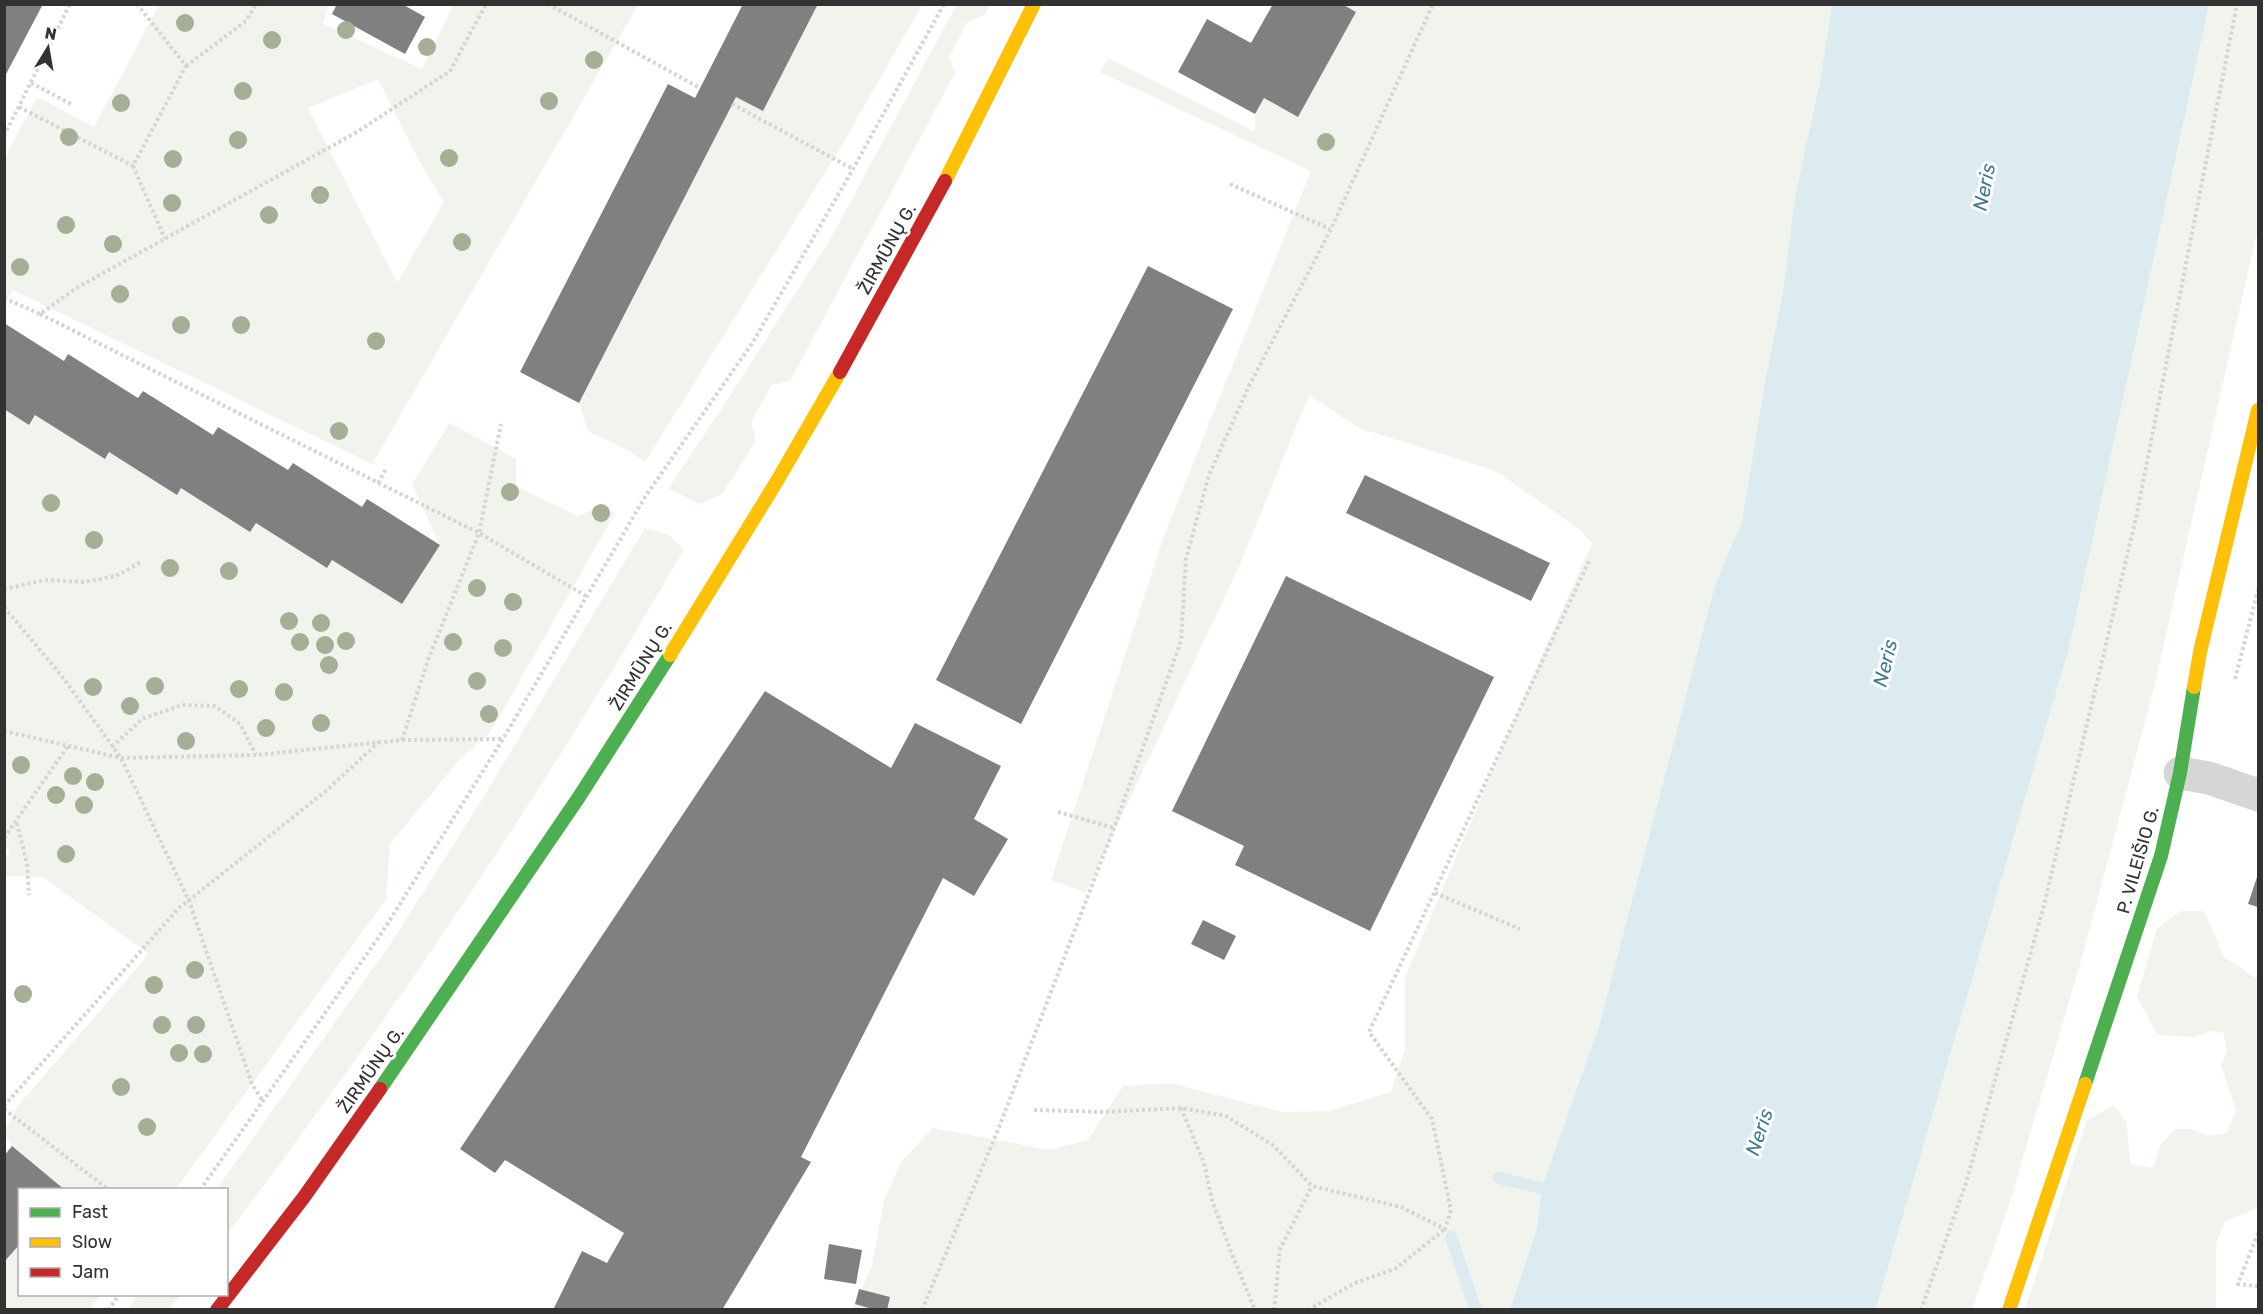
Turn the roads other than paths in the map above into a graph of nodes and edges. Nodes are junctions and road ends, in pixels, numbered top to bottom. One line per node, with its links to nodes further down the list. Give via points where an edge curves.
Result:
1 (1034, 4): 6 (main road, ŽIRMŪNŲ G., via 953,166 736,550 510,903 308,1192)
2 (2259, 410): 3 (main road, P. VILEIŠIO G., via 2200,652)
3 (2180, 773): 4 (street, via 2209,777); 8 (main road, P. VILEIŠIO G., via 2162,856)
4 (2259, 795)
5 (228, 1296): 7 (main road, ŽIRMŪNŲ G.)
6 (228, 1296)
7 (217, 1310)
8 (2009, 1310)

